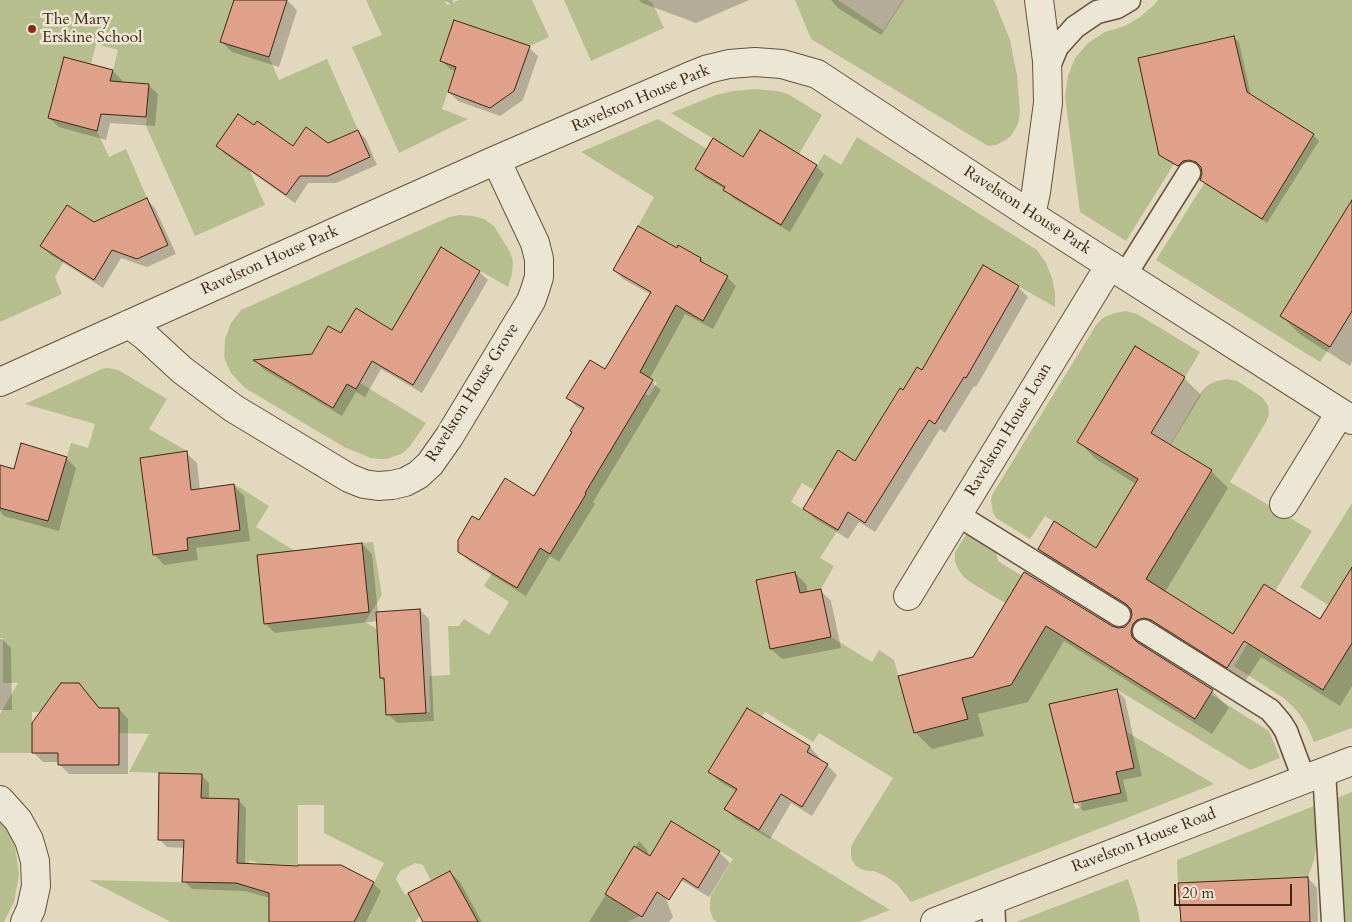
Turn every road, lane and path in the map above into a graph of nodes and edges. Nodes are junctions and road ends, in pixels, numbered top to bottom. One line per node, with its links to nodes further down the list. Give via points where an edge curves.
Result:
1 (1039, 0): 3 (street)
2 (1128, 0): 3 (lane, via 1097,12 1075,27 1057,47)
3 (1048, 71): 6 (street, via 1048,103)
4 (496, 160): 6 (street, Ravelston House Park, via 708,69 755,62 782,64 817,74); 8 (street, Ravelston House Park); 8 (street, Ravelston House Grove, via 535,243 539,277 531,301 450,437 430,464 405,482 378,486 349,478 233,408 182,370)
5 (1189, 173): 7 (lane)
6 (1031, 215): 7 (street, Ravelston House Park)
7 (1118, 270): 10 (street, Ravelston House Park); 12 (street, Ravelston House Loan)
8 (130, 324): 9 (street, Ravelston House Park)
9 (0, 382)
10 (1346, 417): 11 (street)
11 (1284, 504)
12 (958, 514): 13 (street, Ravelston House Loan); 14 (lane)
13 (908, 596)
14 (1119, 616)
15 (1144, 631): 17 (lane, via 1270,710)
16 (1352, 761): 17 (street, Ravelston House Road)
17 (1314, 775): 19 (street, Ravelston House Road); 22 (lane)
18 (0, 800): 20 (street, via 18,820 29,840 35,861 36,886)
19 (994, 911): 21 (street, Ravelston House Road)
20 (25, 922)
21 (936, 922)
22 (1333, 922)

